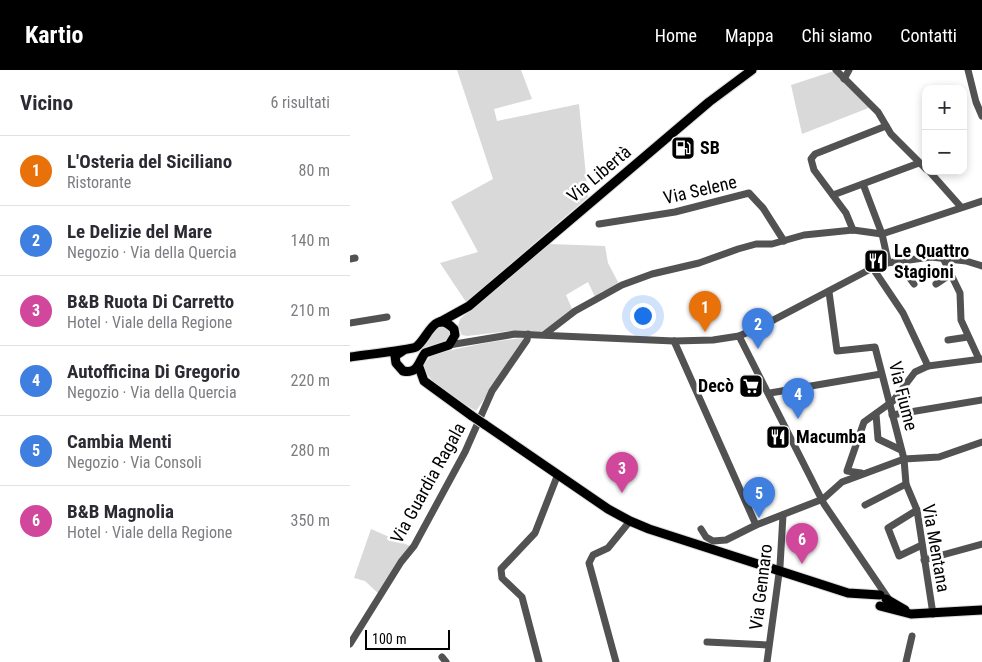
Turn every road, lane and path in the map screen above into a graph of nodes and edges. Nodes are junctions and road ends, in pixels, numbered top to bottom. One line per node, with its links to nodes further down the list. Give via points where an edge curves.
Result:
1 (752, 70): 27 (main road, Via Libertà, via 695,114)
2 (836, 70): 5 (street)
3 (849, 70): 5 (street)
4 (968, 70): 6 (street)
5 (844, 79): 7 (street, via 878,112)
6 (982, 116)
7 (886, 126): 8 (street); 12 (street, via 812,157 814,170)
8 (919, 163): 9 (street); 11 (street)
9 (922, 166)
10 (933, 175): 14 (street)
11 (863, 184): 12 (street); 17 (street)
12 (833, 195): 16 (street)
13 (982, 201): 14 (street)
14 (961, 207): 17 (street)
15 (599, 224): 18 (street, Via Selene, via 675,212 750,194)
16 (853, 230): 17 (street); 18 (street, via 804,235)
17 (882, 234): 20 (street)
18 (784, 241): 29 (street, via 738,249 699,263 638,278 575,312)
19 (943, 258): 20 (street); 21 (street); 23 (street)
20 (892, 261): 22 (street); 24 (street)
21 (982, 266)
22 (872, 267): 26 (street); 46 (street, via 903,313)
23 (951, 274): 25 (street); 37 (street, via 960,293 961,320)
24 (914, 284)
25 (936, 284)
26 (829, 292): 36 (street); 49 (street, Via Fiume, via 837,351 875,347)
27 (469, 306): 30 (main road); 32 (main road, via 456,320)
28 (387, 318): 31 (street)
29 (565, 321): 34 (street); 35 (street)
30 (440, 322): 32 (main road); 42 (main road, via 431,326 424,340)
31 (350, 323)
32 (454, 330): 38 (street, via 464,338); 41 (main road)
33 (528, 334): 34 (street); 38 (street); 82 (street, Via Guardia Ragala, via 492,391 465,452 414,546)
34 (545, 335): 35 (street)
35 (562, 335): 40 (street)
36 (739, 336): 40 (street); 51 (street)
37 (968, 337): 39 (street); 44 (street)
38 (479, 339): 41 (street)
39 (948, 340)
40 (674, 341): 67 (street)
41 (449, 345): 47 (main road, via 425,354)
42 (404, 350): 43 (main road); 45 (main road)
43 (352, 357): 45 (main road, via 386,356)
44 (981, 359): 46 (street)
45 (395, 360): 48 (main road)
46 (928, 366): 53 (street, via 915,372)
47 (419, 367): 48 (main road); 50 (main road, via 424,381)
48 (404, 371): 50 (main road)
49 (881, 374): 51 (street); 53 (street, Via Fiume)
50 (434, 390): 60 (main road, bridge)
51 (770, 393): 62 (street)
52 (982, 400): 55 (street)
53 (888, 405): 54 (street); 55 (street, Via Fiume)
54 (876, 414): 57 (street, via 878,439); 59 (street, via 864,422 847,471)
55 (892, 415): 57 (street, Via Fiume)
56 (982, 442): 58 (street, via 939,457)
57 (901, 450): 58 (street, Via Fiume)
58 (904, 459): 59 (street); 61 (street, Via Mentana)
59 (866, 473): 62 (street, via 842,482)
60 (558, 474): 66 (main road); 84 (street, via 535,533 501,569 502,578 522,597)
61 (906, 484): 63 (street); 64 (street, Via Mentana)
62 (823, 499): 65 (street); 75 (street)
63 (865, 505)
64 (917, 510): 71 (street, Via Mentana); 71 (street, via 888,528 899,556)
65 (783, 516): 67 (street); 74 (street, Via Gennaro)
66 (630, 521): 72 (main road); 85 (street, via 608,548 593,555 589,562)
67 (756, 525): 69 (street)
68 (701, 529): 69 (street, via 713,541)
69 (726, 540): 72 (street)
70 (982, 544): 73 (street)
71 (922, 545): 73 (street, Via Mentana)
72 (724, 552): 74 (main road)
73 (924, 560): 79 (street, Via Mentana)
74 (780, 571): 76 (main road); 83 (street, Via Gennaro)
75 (870, 572): 77 (street); 77 (street)
76 (848, 592): 77 (main road); 77 (main road)
77 (880, 598): 79 (main road, via 900,612)
78 (982, 610): 79 (main road)
79 (932, 614)
80 (912, 636): 87 (street)
81 (707, 642): 83 (street)
82 (350, 644)
83 (768, 645): 86 (street, Via Gennaro)
84 (539, 662)
85 (616, 662)
86 (767, 662)
87 (906, 662)

